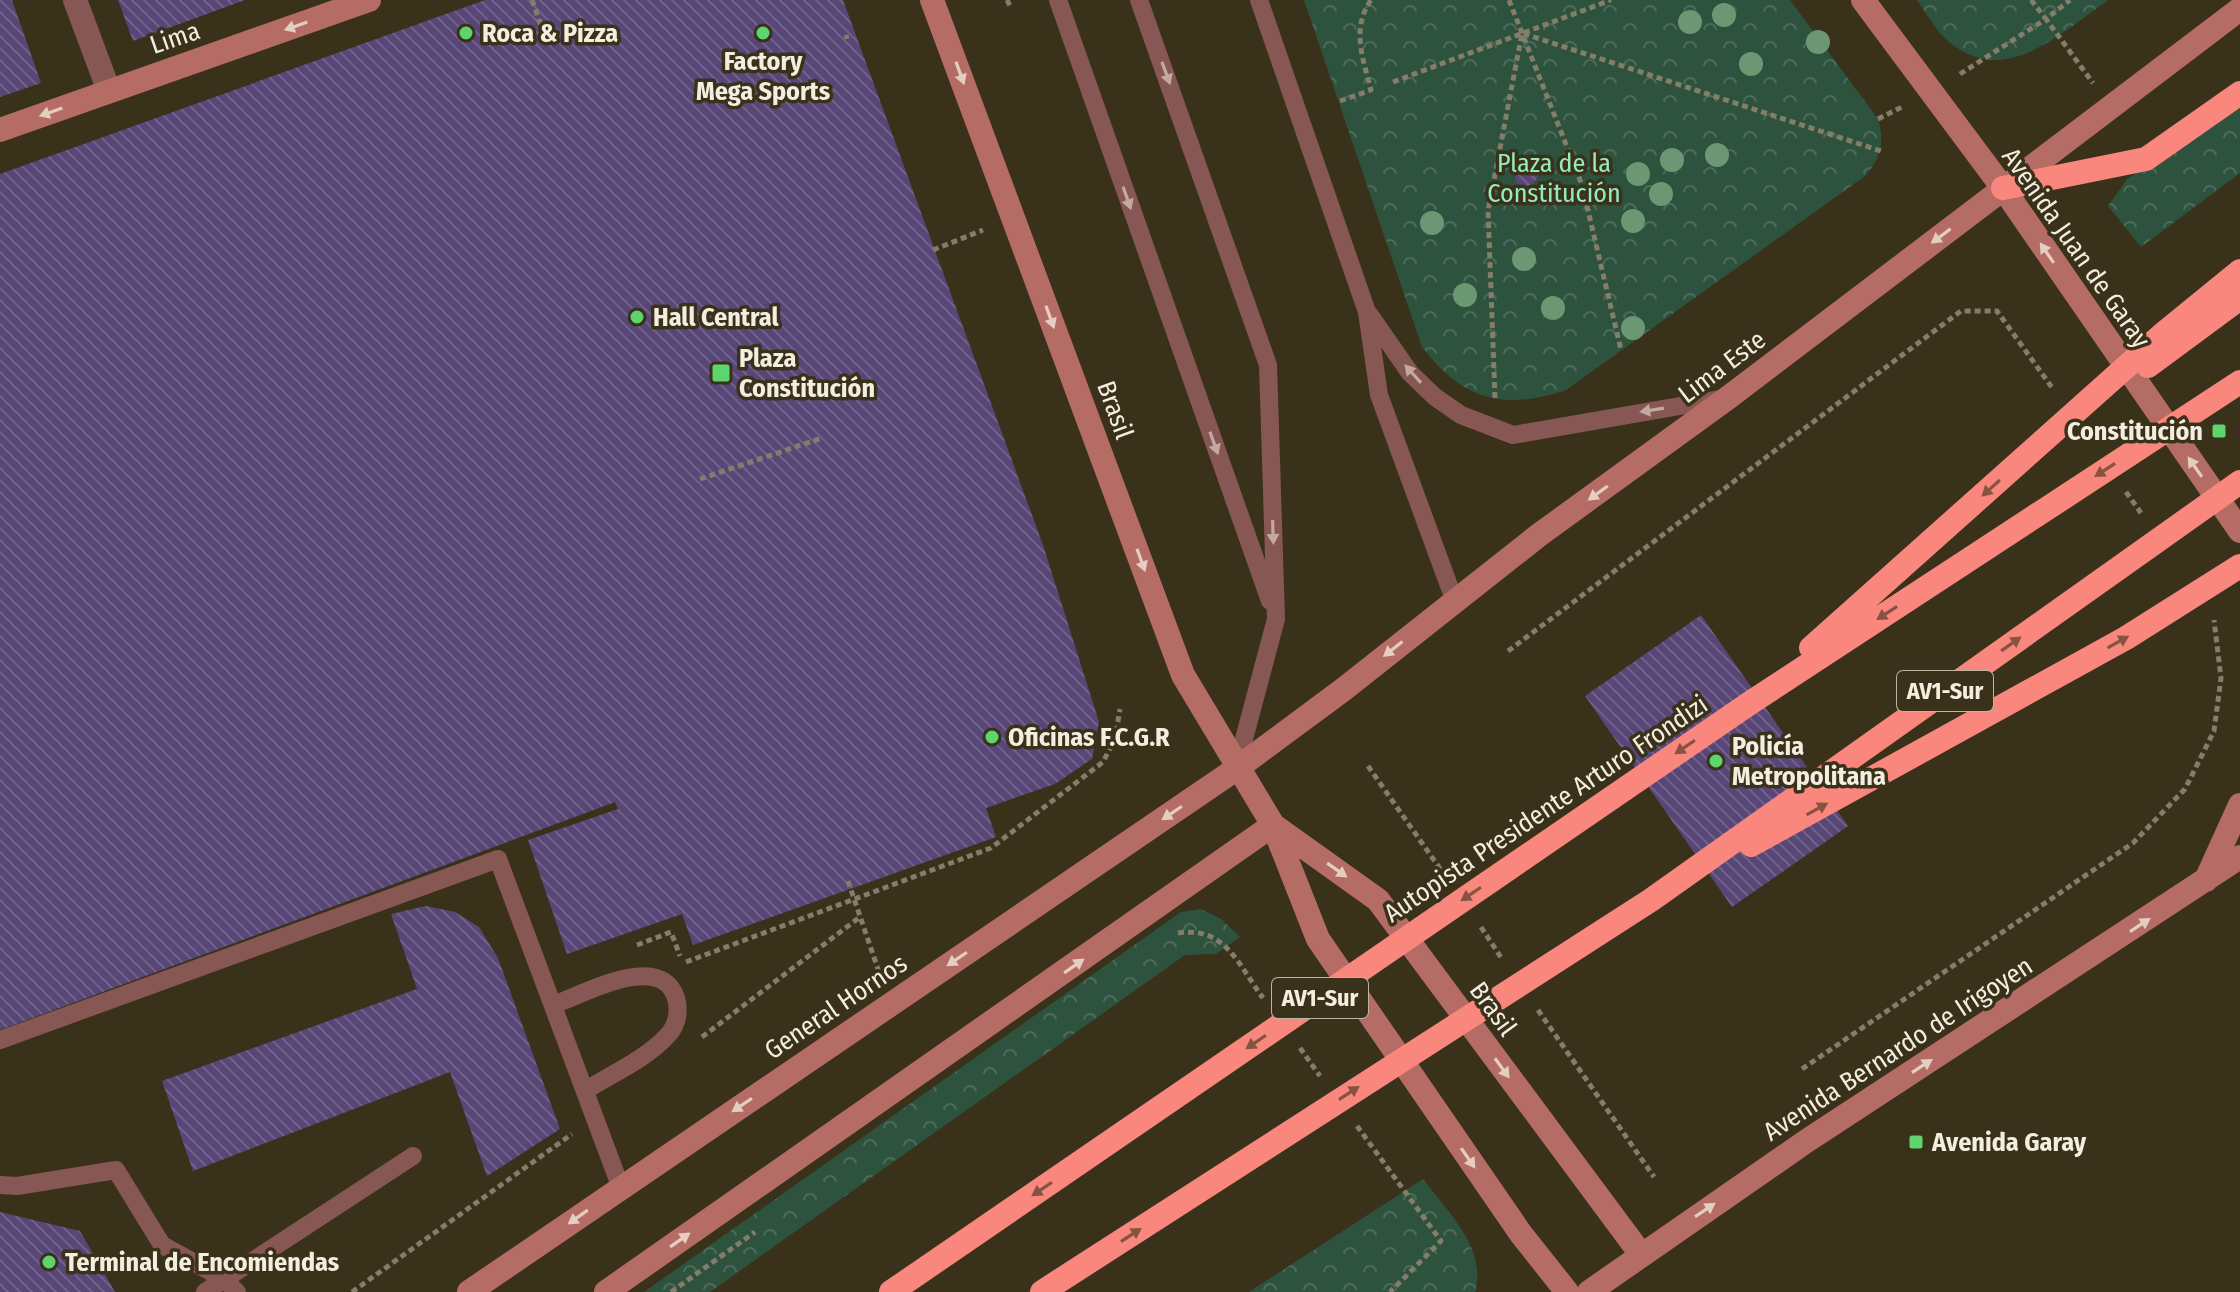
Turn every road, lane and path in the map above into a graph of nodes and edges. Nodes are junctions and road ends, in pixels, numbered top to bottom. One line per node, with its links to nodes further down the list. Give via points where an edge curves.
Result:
1 (75, 0): 19 (street)
2 (369, 0): 19 (main road, Lima, one-way to 19)
3 (532, 0): 17 (path)
4 (932, 0): 28 (main road, Brasil, one-way to 28)
5 (1058, 0): 45 (lane, one-way to 45)
6 (1139, 0): 45 (lane, one-way to 45, via 1268,365)
7 (1259, 0): 33 (lane)
8 (1371, 0): 22 (path, via 1363,11 1359,38 1371,90)
9 (1509, 0): 16 (path)
10 (1611, 0): 16 (path)
11 (1863, 0): 20 (main road, Avenida Juan de Garay)
12 (2031, 0): 15 (path)
13 (2070, 0): 15 (path)
14 (2240, 9): 23 (main road, Lima Este)
15 (2046, 19): 20 (path); 23 (path)
16 (1522, 33): 18 (path); 26 (path); 34 (path, via 1582,185); 37 (path, via 1488,211)
17 (545, 37)
18 (1393, 82)
19 (109, 91): 25 (main road, Lima, one-way to 25)
20 (1931, 92): 24 (path); 27 (main road, Avenida Juan de Garay)
21 (2240, 93): 27 (highway, via 2146,159)
22 (1340, 101)
23 (2111, 107): 27 (main road, Lima Este)
24 (1878, 119)
25 (0, 130)
26 (1881, 151)
27 (2003, 188): 36 (main road, Lima Este, one-way to 36); 42 (main road, Avenida Juan de Garay, one-way to 27)
28 (1014, 218): 29 (path); 49 (main road, Brasil, one-way to 49, via 1183,675)
29 (933, 250)
30 (2240, 271): 39 (highway, bridge)
31 (2240, 298): 39 (highway, bridge)
32 (1961, 311): 46 (path)
33 (1367, 312): 36 (lane, one-way to 33, via 1513,435 1461,415 1435,397 1410,373); 44 (lane, via 1379,395)
34 (1621, 350)
35 (2240, 382): 47 (highway, Autopista Presidente Arturo Frondizi / AV1-Sur, one-way to 47, bridge)
36 (1729, 397): 44 (main road, Lima Este, one-way to 44)
37 (1495, 398)
38 (822, 438): 40 (path)
39 (2033, 450): 47 (highway, one-way to 47, bridge)
40 (700, 479)
41 (2240, 482): 56 (highway, AV1-Sur, one-way to 41, bridge)
42 (2240, 531)
43 (2240, 566): 56 (highway, one-way to 43, bridge, via 2126,638)
44 (1455, 602): 49 (main road, Lima Este, one-way to 49)
45 (1276, 619): 49 (lane)
46 (1508, 651)
47 (1750, 703): 70 (highway, Autopista Presidente Arturo Frondizi / AV1-Sur, one-way to 70, bridge)
48 (1120, 709): 55 (path, via 1115,739 1103,762 991,848)
49 (1236, 769): 51 (main road, Brasil); 58 (main road, General Hornos, one-way to 58)
50 (2240, 805): 54 (main road)
51 (1273, 825): 65 (main road, Brasil, one-way to 65, via 1378,900); 69 (main road, one-way to 51); 72 (main road, Brasil, one-way to 72, via 1318,939 1521,1234)
52 (2240, 857): 54 (main road, Avenida Bernardo de Irigoyen)
53 (848, 881): 55 (path)
54 (2205, 882): 65 (main road, Avenida Bernardo de Irigoyen, one-way to 54)
55 (854, 899): 57 (path, via 683,963 671,932); 58 (path)
56 (1651, 900): 71 (highway, AV1-Sur, one-way to 56, bridge)
57 (629, 948)
58 (890, 1004): 64 (main road, General Hornos, one-way to 64)
59 (553, 1005): 60 (lane, via 498,859); 61 (lane); 61 (lane, via 640,974 660,979 675,997 678,1017 669,1035)
60 (0, 1040)
61 (585, 1091): 64 (lane)
62 (413, 1156): 66 (lane)
63 (0, 1185): 66 (lane, via 116,1170 162,1245)
64 (621, 1188): 68 (main road, General Hornos, one-way to 68)
65 (1640, 1253): 73 (main road, Avenida Bernardo de Irigoyen)
66 (230, 1285): 67 (lane)
67 (205, 1292)
68 (469, 1292)
69 (606, 1292)
70 (891, 1292)
71 (1042, 1292)
72 (1567, 1292)
73 (1589, 1292)

